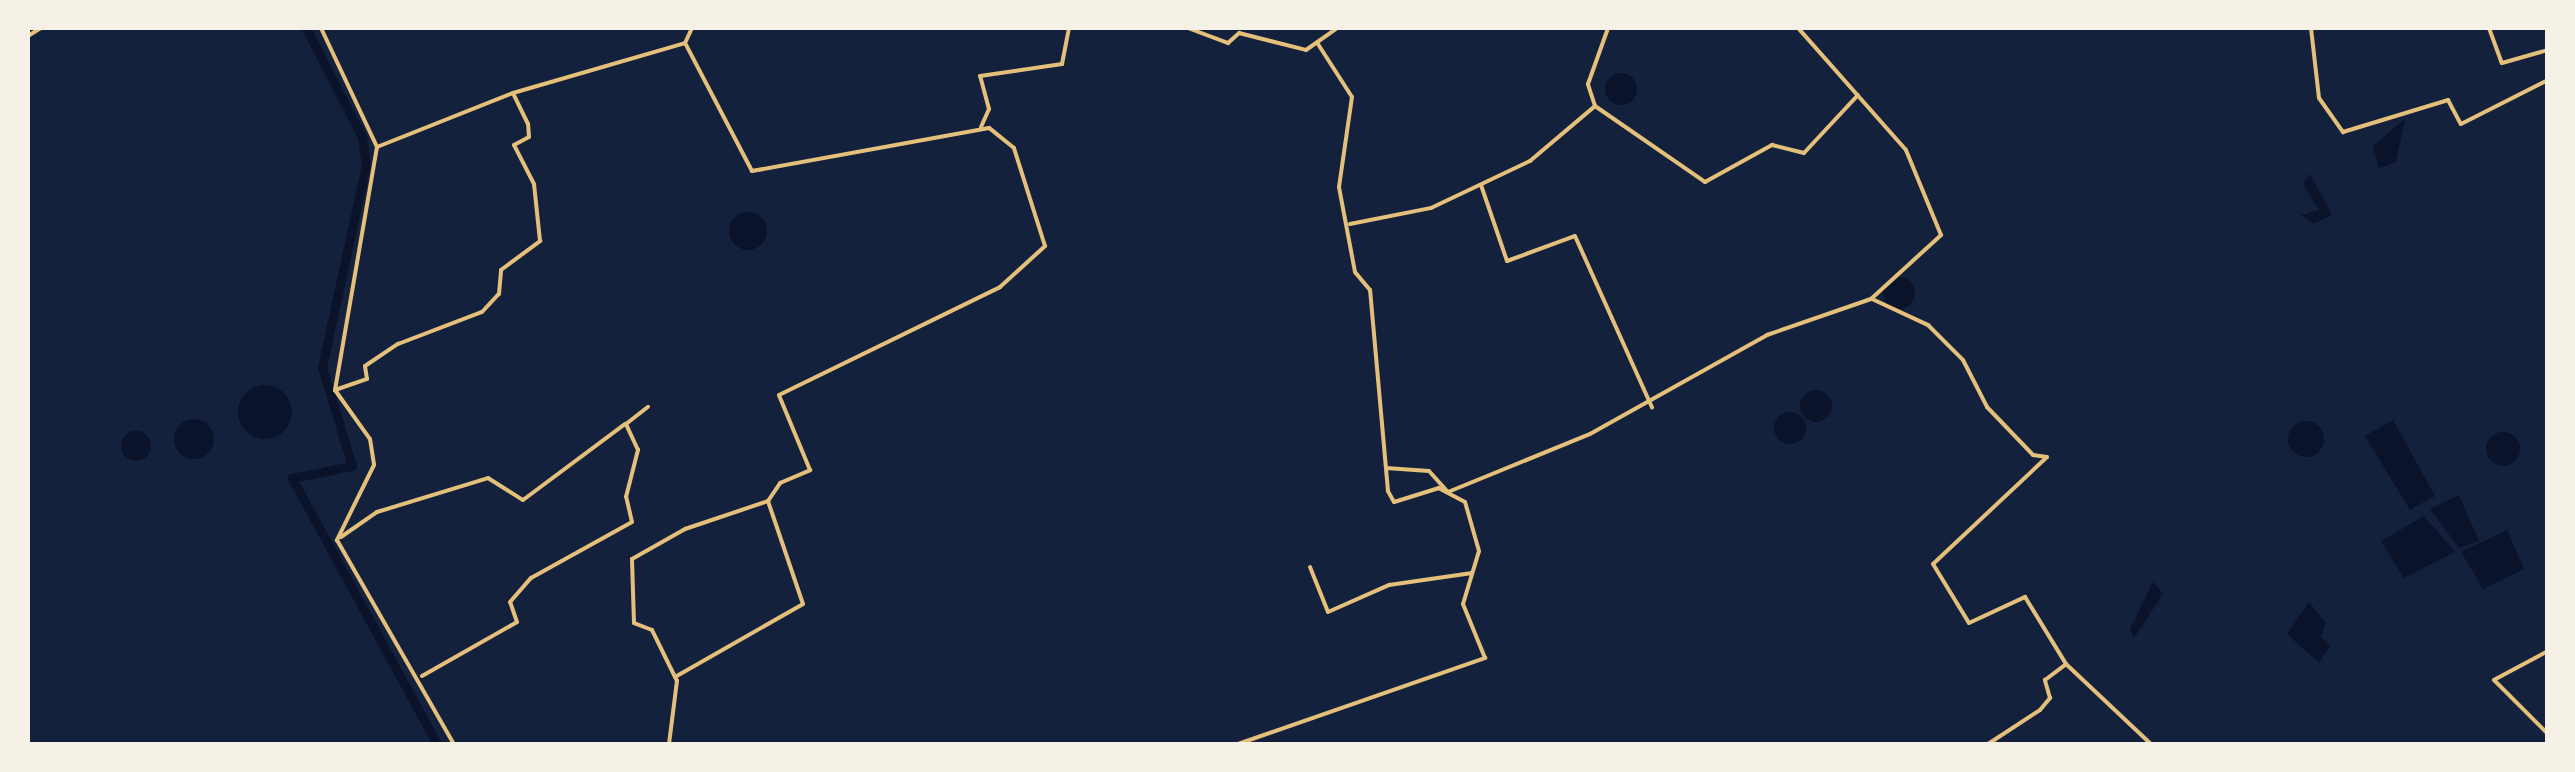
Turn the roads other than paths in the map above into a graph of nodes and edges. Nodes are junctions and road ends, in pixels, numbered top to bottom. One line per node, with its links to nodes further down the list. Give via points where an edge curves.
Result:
1 (41, 28): 11 (street)
2 (321, 28): 20 (street)
3 (692, 28): 12 (street)
4 (1069, 28): 19 (street, via 1062,64 980,76 989,109)
5 (1188, 28): 13 (street, via 1228,43 1239,33 1272,48)
6 (1337, 28): 13 (street)
7 (1608, 28): 18 (street, via 1588,84)
8 (1798, 28): 17 (street)
9 (2311, 28): 15 (street, via 2319,98 2342,132 2448,100 2461,124)
10 (2489, 28): 14 (street, via 2502,63)
11 (28, 36)
12 (684, 43): 16 (street); 19 (street, via 752,171)
13 (1318, 44): 22 (street, via 1352,97 1338,187)
14 (2548, 50)
15 (2548, 80)
16 (513, 93): 20 (street); 24 (street, via 528,124 529,137 514,145 534,184 540,241 501,270 499,294 482,312 398,344 365,366 367,379)
17 (1858, 96): 18 (street, via 1804,153 1772,145 1705,182); 23 (street, via 1906,150 1943,227)
18 (1596, 106): 21 (street, via 1530,161)
19 (980, 128): 30 (street, via 1014,148 1045,246 1000,288 779,396 810,470 780,483)
20 (377, 146): 24 (street)
21 (1480, 182): 22 (street, via 1431,208); 26 (street, via 1506,260 1575,236)
22 (1350, 224): 28 (street, via 1355,272 1370,290)
23 (1871, 299): 26 (street, via 1767,335); 35 (street, via 1928,325 1963,360 1987,407 2032,455 2047,457 1933,564 1969,623 2025,597)
24 (335, 390): 31 (street, via 370,439 374,466)
25 (648, 407): 27 (street)
26 (1652, 407): 29 (street)
27 (626, 424): 31 (street, via 523,500 488,478 377,512); 36 (street, via 638,450 626,498 632,522 531,578 510,602 517,622)
28 (1386, 468): 29 (street, via 1429,471); 29 (street, via 1394,502)
29 (1448, 492): 33 (street, via 1464,502 1472,524 1480,552)
30 (768, 501): 37 (street, via 802,604); 37 (street, via 685,528 632,559 634,623 652,630)
31 (337, 540): 36 (street)
32 (1310, 567): 33 (street, via 1328,612 1389,585)
33 (1472, 573): 43 (street, via 1463,604 1485,658)
34 (2548, 651): 38 (street, via 2494,680)
35 (2066, 664): 44 (street, via 2045,680 2050,698 2040,710); 45 (street)
36 (422, 676): 39 (street)
37 (675, 677): 40 (street)
38 (2548, 734)
39 (454, 744)
40 (669, 744)
41 (1168, 744): 42 (street)
42 (1180, 744)
43 (1238, 744)
44 (1988, 744)
45 (2150, 744)

